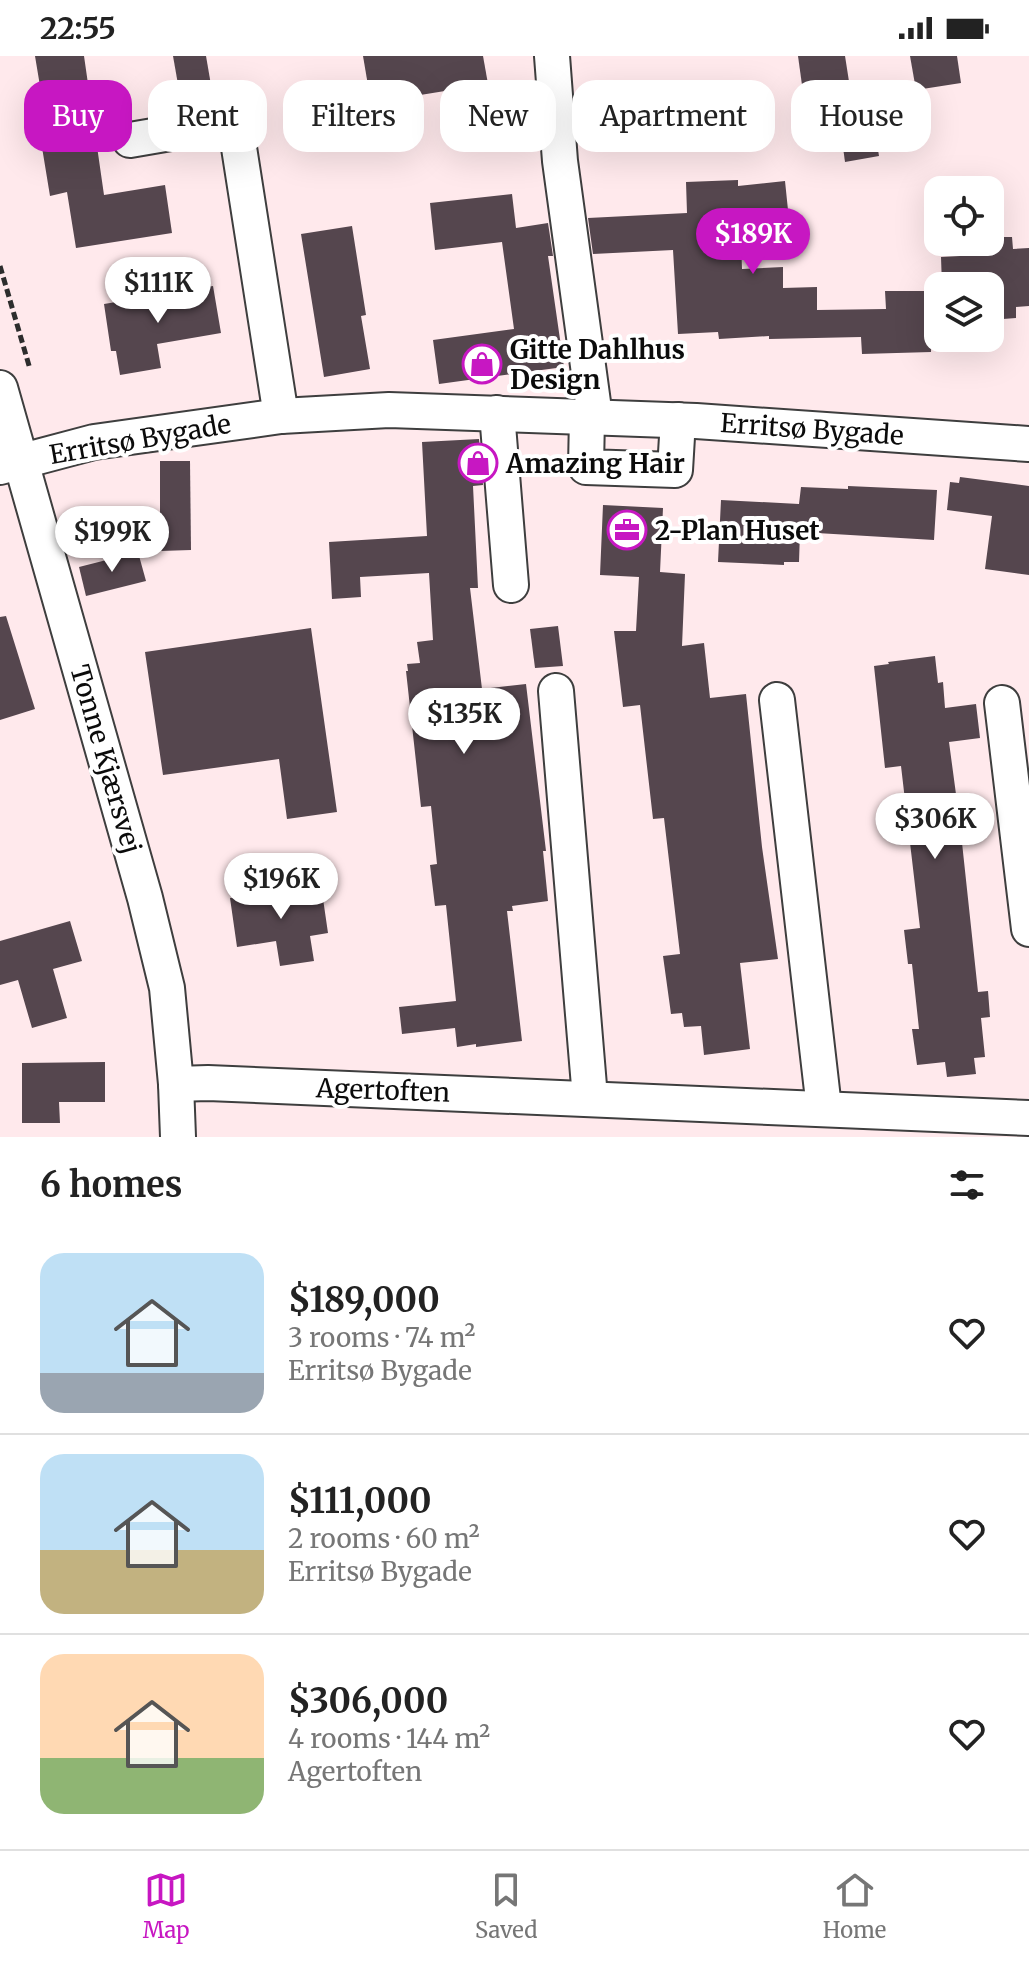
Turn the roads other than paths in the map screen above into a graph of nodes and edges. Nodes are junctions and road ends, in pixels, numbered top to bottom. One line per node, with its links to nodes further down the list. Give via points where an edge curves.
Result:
1 (552, 56): 6 (street)
2 (132, 140): 5 (street, via 235,122)
3 (0, 388): 9 (street, Tonne Kjærsvej)
4 (497, 413): 5 (street, Erritsø Bygade, via 389,410); 6 (street, Erritsø Bygade); 10 (street)
5 (281, 416): 9 (street, Erritsø Bygade, via 94,442)
6 (591, 417): 7 (street, Erritsø Bygade); 7 (street, via 586,467 675,470)
7 (678, 420): 8 (street, Erritsø Bygade)
8 (1029, 444)
9 (10, 464): 15 (street, Tonne Kjærsvej, via 145,898 167,988)
10 (511, 585)
11 (556, 691): 16 (street)
12 (777, 700): 17 (street)
13 (1002, 703): 14 (street)
14 (1029, 929)
15 (176, 1084): 16 (street, Agertoften); 19 (street, Tonne Kjærsvej)
16 (590, 1098): 17 (street, Agertoften)
17 (824, 1108): 18 (street, Agertoften)
18 (1029, 1118)
19 (178, 1137)

